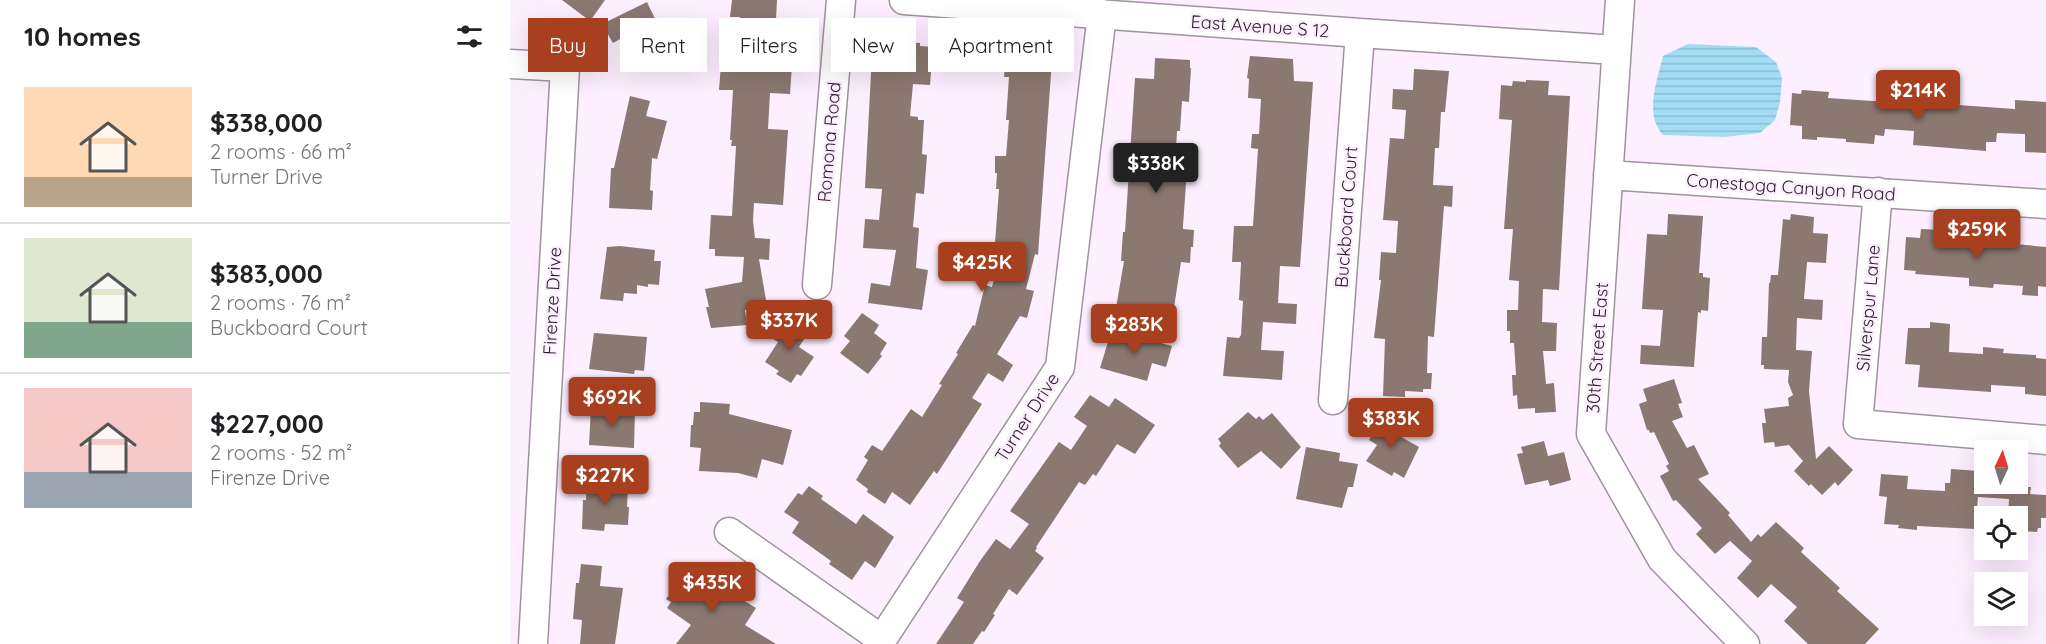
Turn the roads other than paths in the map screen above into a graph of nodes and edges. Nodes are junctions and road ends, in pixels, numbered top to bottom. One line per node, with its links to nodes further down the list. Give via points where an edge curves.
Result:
1 (841, 0): 11 (street, Romona Road)
2 (904, 0): 4 (street, East Avenue S 12)
3 (1620, 0): 6 (street, 30th Street East)
4 (1102, 14): 5 (street, East Avenue S 12); 15 (street, Turner Drive, via 1060,367)
5 (1360, 33): 6 (street, East Avenue S 12); 12 (street, Buckboard Court)
6 (1616, 50): 8 (street, 30th Street East)
7 (510, 64): 16 (street, Firenze Drive, via 565,67)
8 (1608, 175): 9 (street, Conestoga Canyon Road); 17 (street, 30th Street East, via 1591,434 1662,560)
9 (1878, 192): 10 (street, Conestoga Canyon Road); 13 (street, Silverspur Lane, via 1858,424)
10 (2046, 204)
11 (817, 285)
12 (1333, 400)
13 (2046, 440)
14 (729, 532): 15 (street)
15 (880, 642)
16 (533, 644)
17 (1744, 644)

